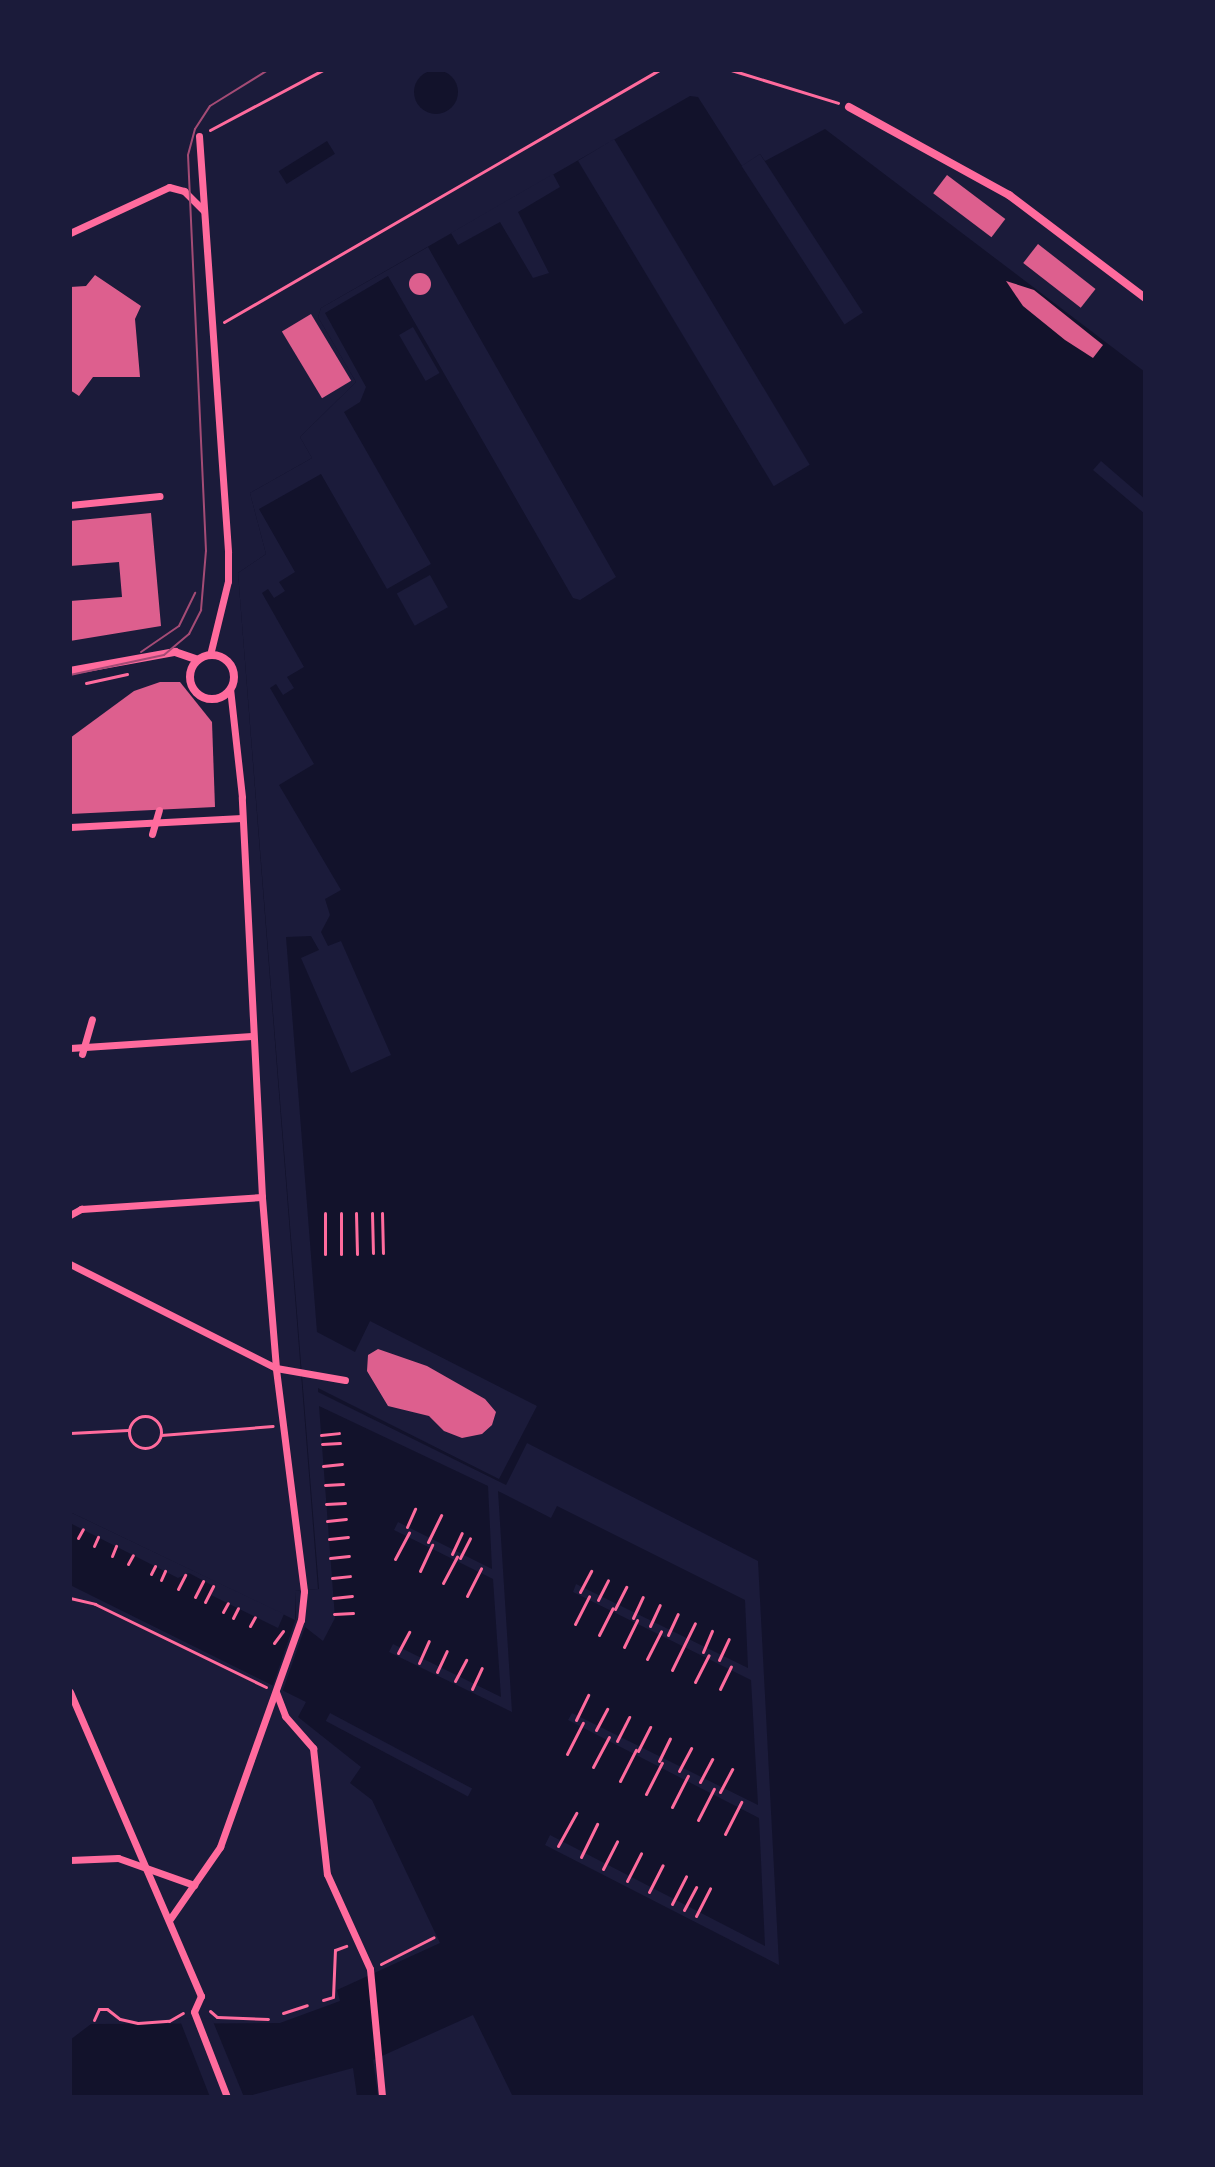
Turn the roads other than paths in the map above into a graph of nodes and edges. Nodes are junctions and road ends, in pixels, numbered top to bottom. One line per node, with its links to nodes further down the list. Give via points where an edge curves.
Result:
1 (849, 107): 5 (street, via 1009,195)
2 (199, 136): 3 (street)
3 (206, 216): 4 (street, via 184,191 169,187); 8 (street, via 228,581)
4 (70, 233)
5 (1145, 298)
6 (160, 496): 7 (street)
7 (70, 505)
8 (210, 655): 9 (street); 11 (street, via 233,668)
9 (198, 660): 10 (street, via 175,652); 11 (street, via 190,680 197,693 211,699)
10 (70, 671)
11 (230, 689): 13 (street)
12 (159, 810): 14 (street)
13 (242, 818): 14 (street); 18 (street)
14 (156, 822): 15 (street); 16 (street)
15 (70, 827)
16 (152, 834)
17 (92, 1019): 20 (street)
18 (252, 1036): 20 (street); 21 (street)
19 (70, 1048): 20 (street)
20 (83, 1051)
21 (262, 1197): 22 (street, via 81,1209); 24 (street)
22 (70, 1215)
23 (70, 1264): 24 (street)
24 (276, 1368): 25 (street); 27 (street, via 304,1591 301,1620)
25 (345, 1380)
26 (70, 1692): 29 (street)
27 (276, 1692): 30 (street, via 220,1847); 33 (street, via 285,1716 313,1748 327,1874 370,1969)
28 (70, 1860): 29 (street, via 118,1858)
29 (144, 1864): 30 (street); 31 (street)
30 (194, 1885): 31 (street)
31 (170, 1919): 32 (street, via 201,1996 194,2012)
32 (227, 2097)
33 (382, 2097)

